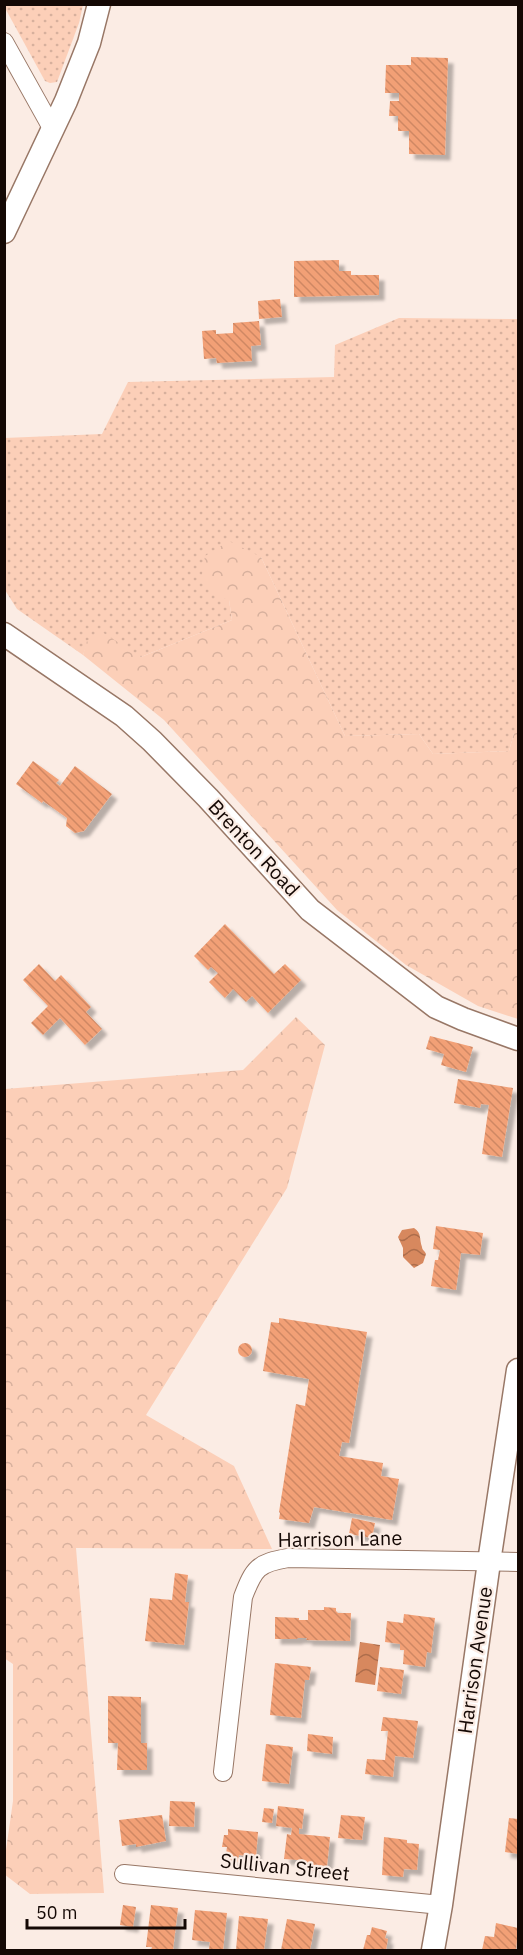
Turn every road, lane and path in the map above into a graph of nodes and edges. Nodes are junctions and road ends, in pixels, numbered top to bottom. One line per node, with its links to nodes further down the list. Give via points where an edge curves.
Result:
1 (99, 4): 3 (street, via 89,43)
2 (4, 42): 3 (street)
3 (52, 128): 4 (street)
4 (4, 232)
5 (4, 634): 6 (street, Brenton Road, via 124,716 152,741 310,910 436,1007)
6 (519, 1039)
7 (519, 1370): 8 (street, Harrison Avenue)
8 (489, 1562): 9 (street, Harrison Lane); 10 (street, Harrison Lane, via 288,1558 256,1569 242,1603); 12 (street, Harrison Avenue)
9 (519, 1562)
10 (222, 1772)
11 (124, 1874): 12 (street, Sullivan Street)
12 (441, 1905): 13 (street, Harrison Avenue)
13 (433, 1950)

